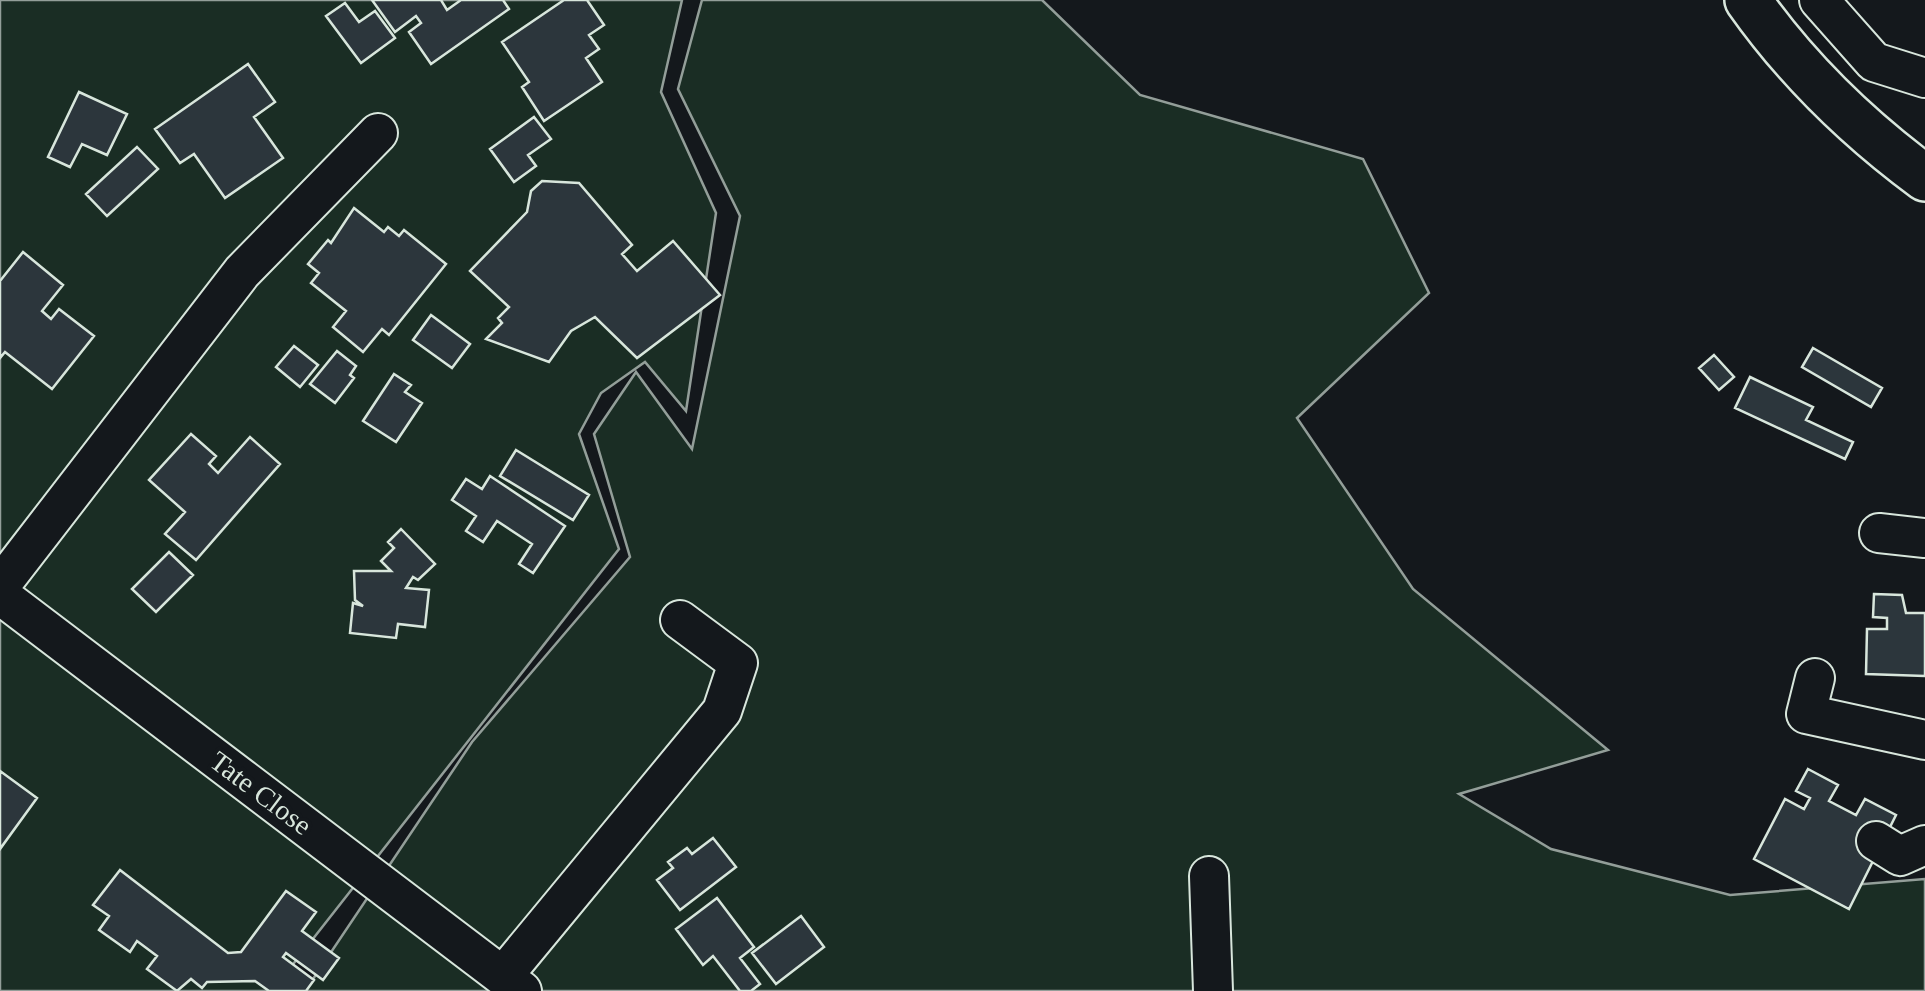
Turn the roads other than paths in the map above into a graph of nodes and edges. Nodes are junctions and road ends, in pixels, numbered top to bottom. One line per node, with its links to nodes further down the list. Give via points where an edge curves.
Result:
1 (1748, 0): 5 (main road, via 1825,96)
2 (1819, 0): 3 (street, via 1874,62)
3 (1925, 78)
4 (378, 133): 8 (street, via 242,272)
5 (1925, 178)
6 (1879, 533): 7 (street)
7 (1925, 538)
8 (0, 586)
9 (0, 595): 16 (street, Tate Close)
10 (680, 620): 16 (street, via 738,663 722,712)
11 (1815, 678): 12 (street, via 1806,714)
12 (1925, 740)
13 (1876, 841): 14 (street, via 1900,856)
14 (1925, 845)
15 (1208, 876): 17 (street)
16 (512, 984)
17 (1213, 991)

